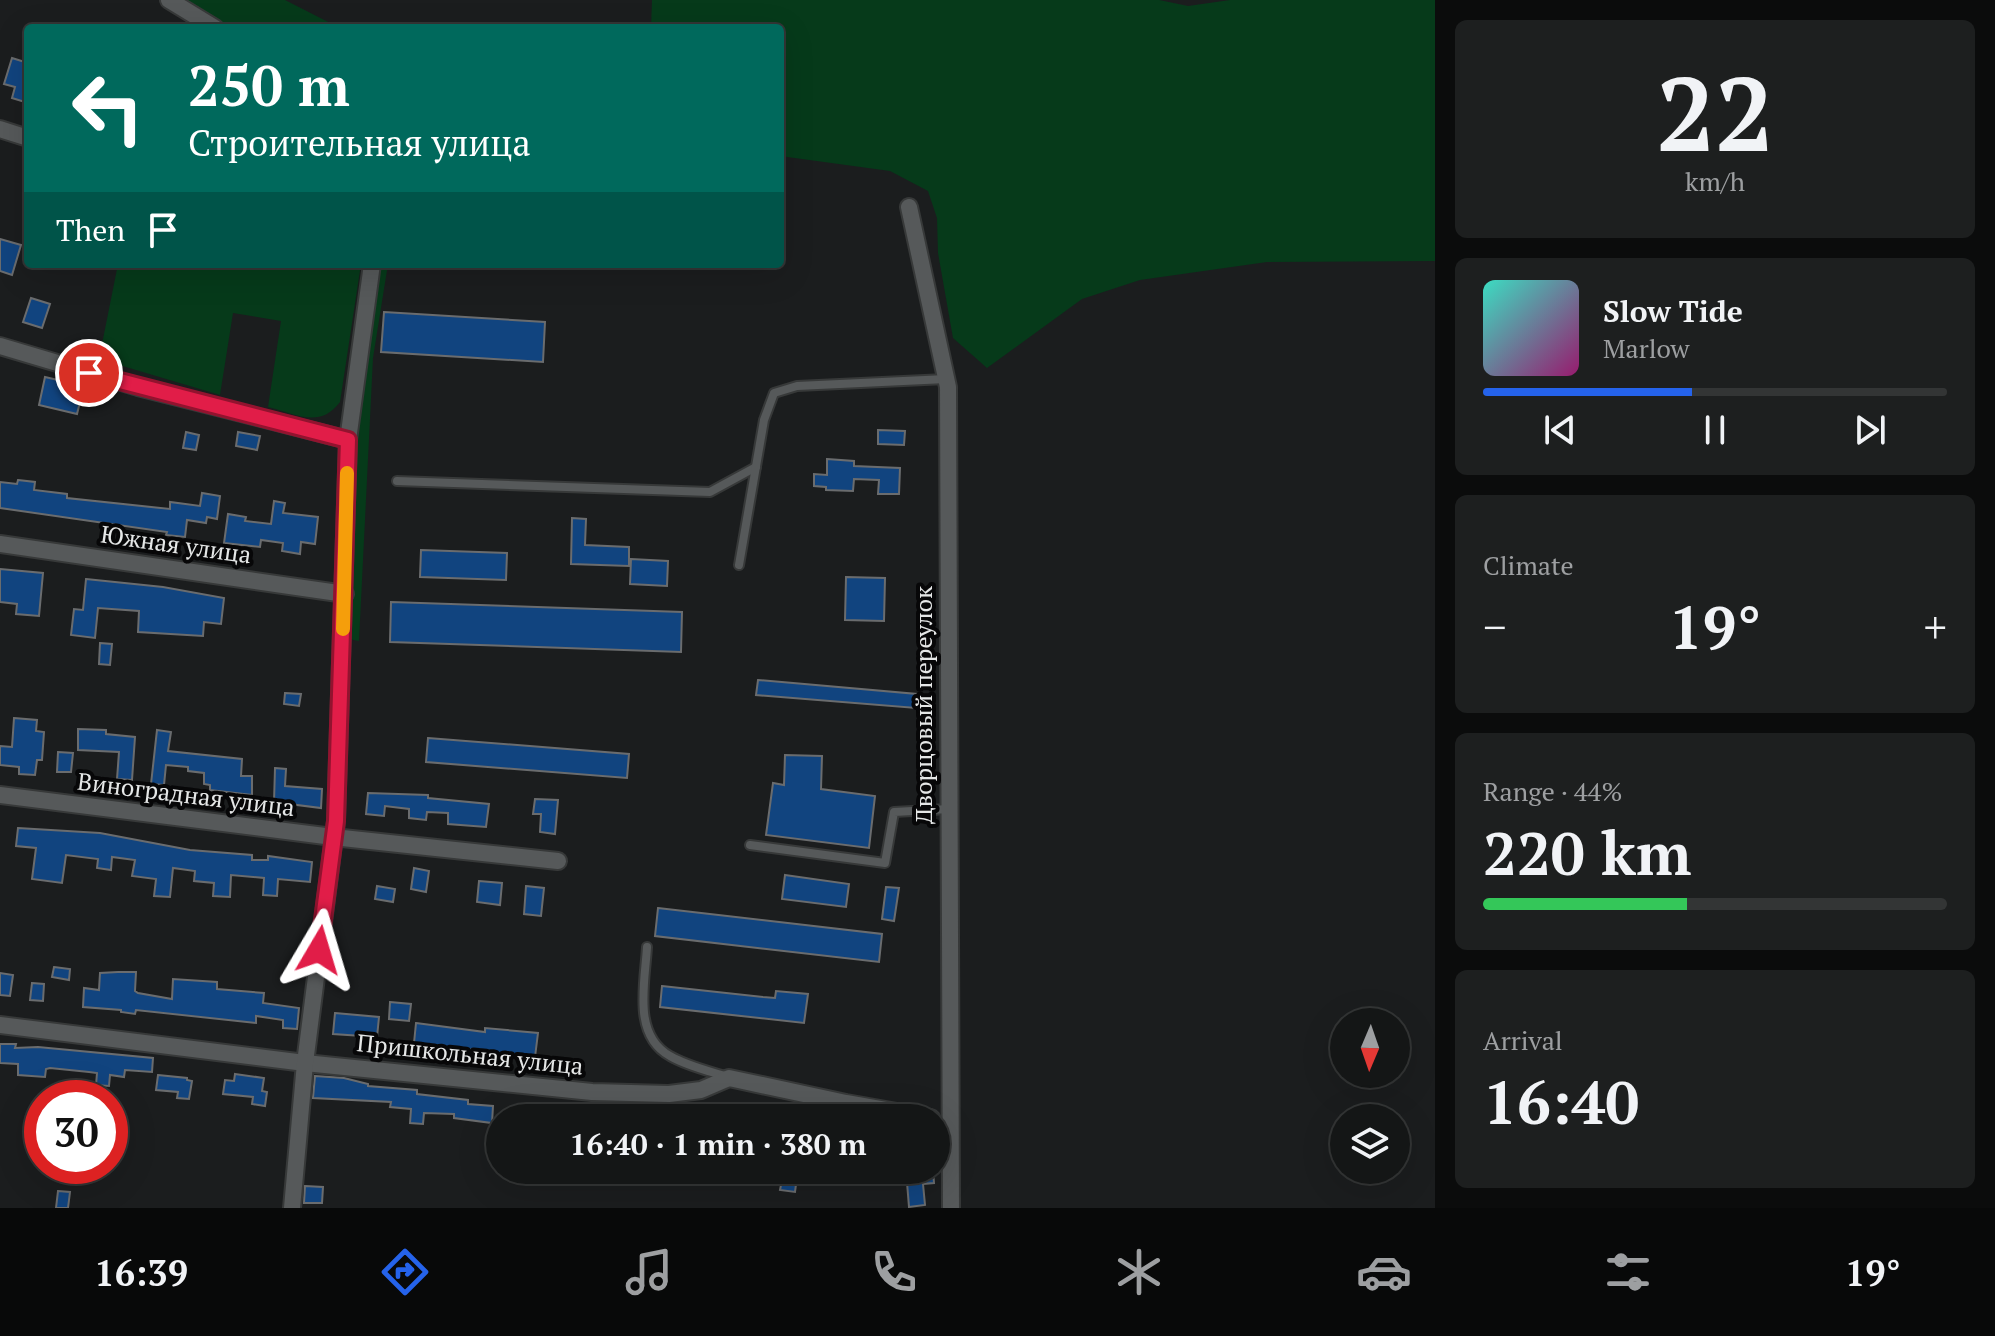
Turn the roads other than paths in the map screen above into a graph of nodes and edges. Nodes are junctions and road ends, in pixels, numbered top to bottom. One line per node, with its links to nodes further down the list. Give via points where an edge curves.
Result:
1 (169, 0): 2 (street)
2 (208, 24)
3 (0, 129): 4 (street)
4 (24, 137)
5 (909, 207): 8 (street, Дворцовый переулок)
6 (371, 268): 9 (street)
7 (0, 346): 9 (street)
8 (946, 379): 10 (lane, via 797,386 774,393); 16 (street, Дворцовый переулок)
9 (348, 440): 14 (street)
10 (756, 467): 11 (lane, via 710,492); 13 (lane)
11 (397, 481)
12 (0, 544): 14 (street, Южная улица)
13 (739, 565)
14 (345, 594): 17 (street)
15 (0, 795): 17 (street, Виноградная улица)
16 (949, 809): 18 (lane, via 894,812 885,863); 25 (street, Дворцовый переулок)
17 (333, 837): 19 (street, Виноградная улица); 22 (street)
18 (750, 845)
19 (558, 861)
20 (647, 947): 23 (lane, via 643,1005 648,1034 670,1057)
21 (0, 1025): 22 (street, Пришкольная улица)
22 (305, 1063): 23 (street, Пришкольная улица, via 592,1092 669,1094 701,1090); 27 (street)
23 (729, 1078): 24 (street)
24 (852, 1104)
25 (939, 1104)
26 (948, 1184): 28 (street, Дворцовый переулок)
27 (292, 1208)
28 (951, 1208)

